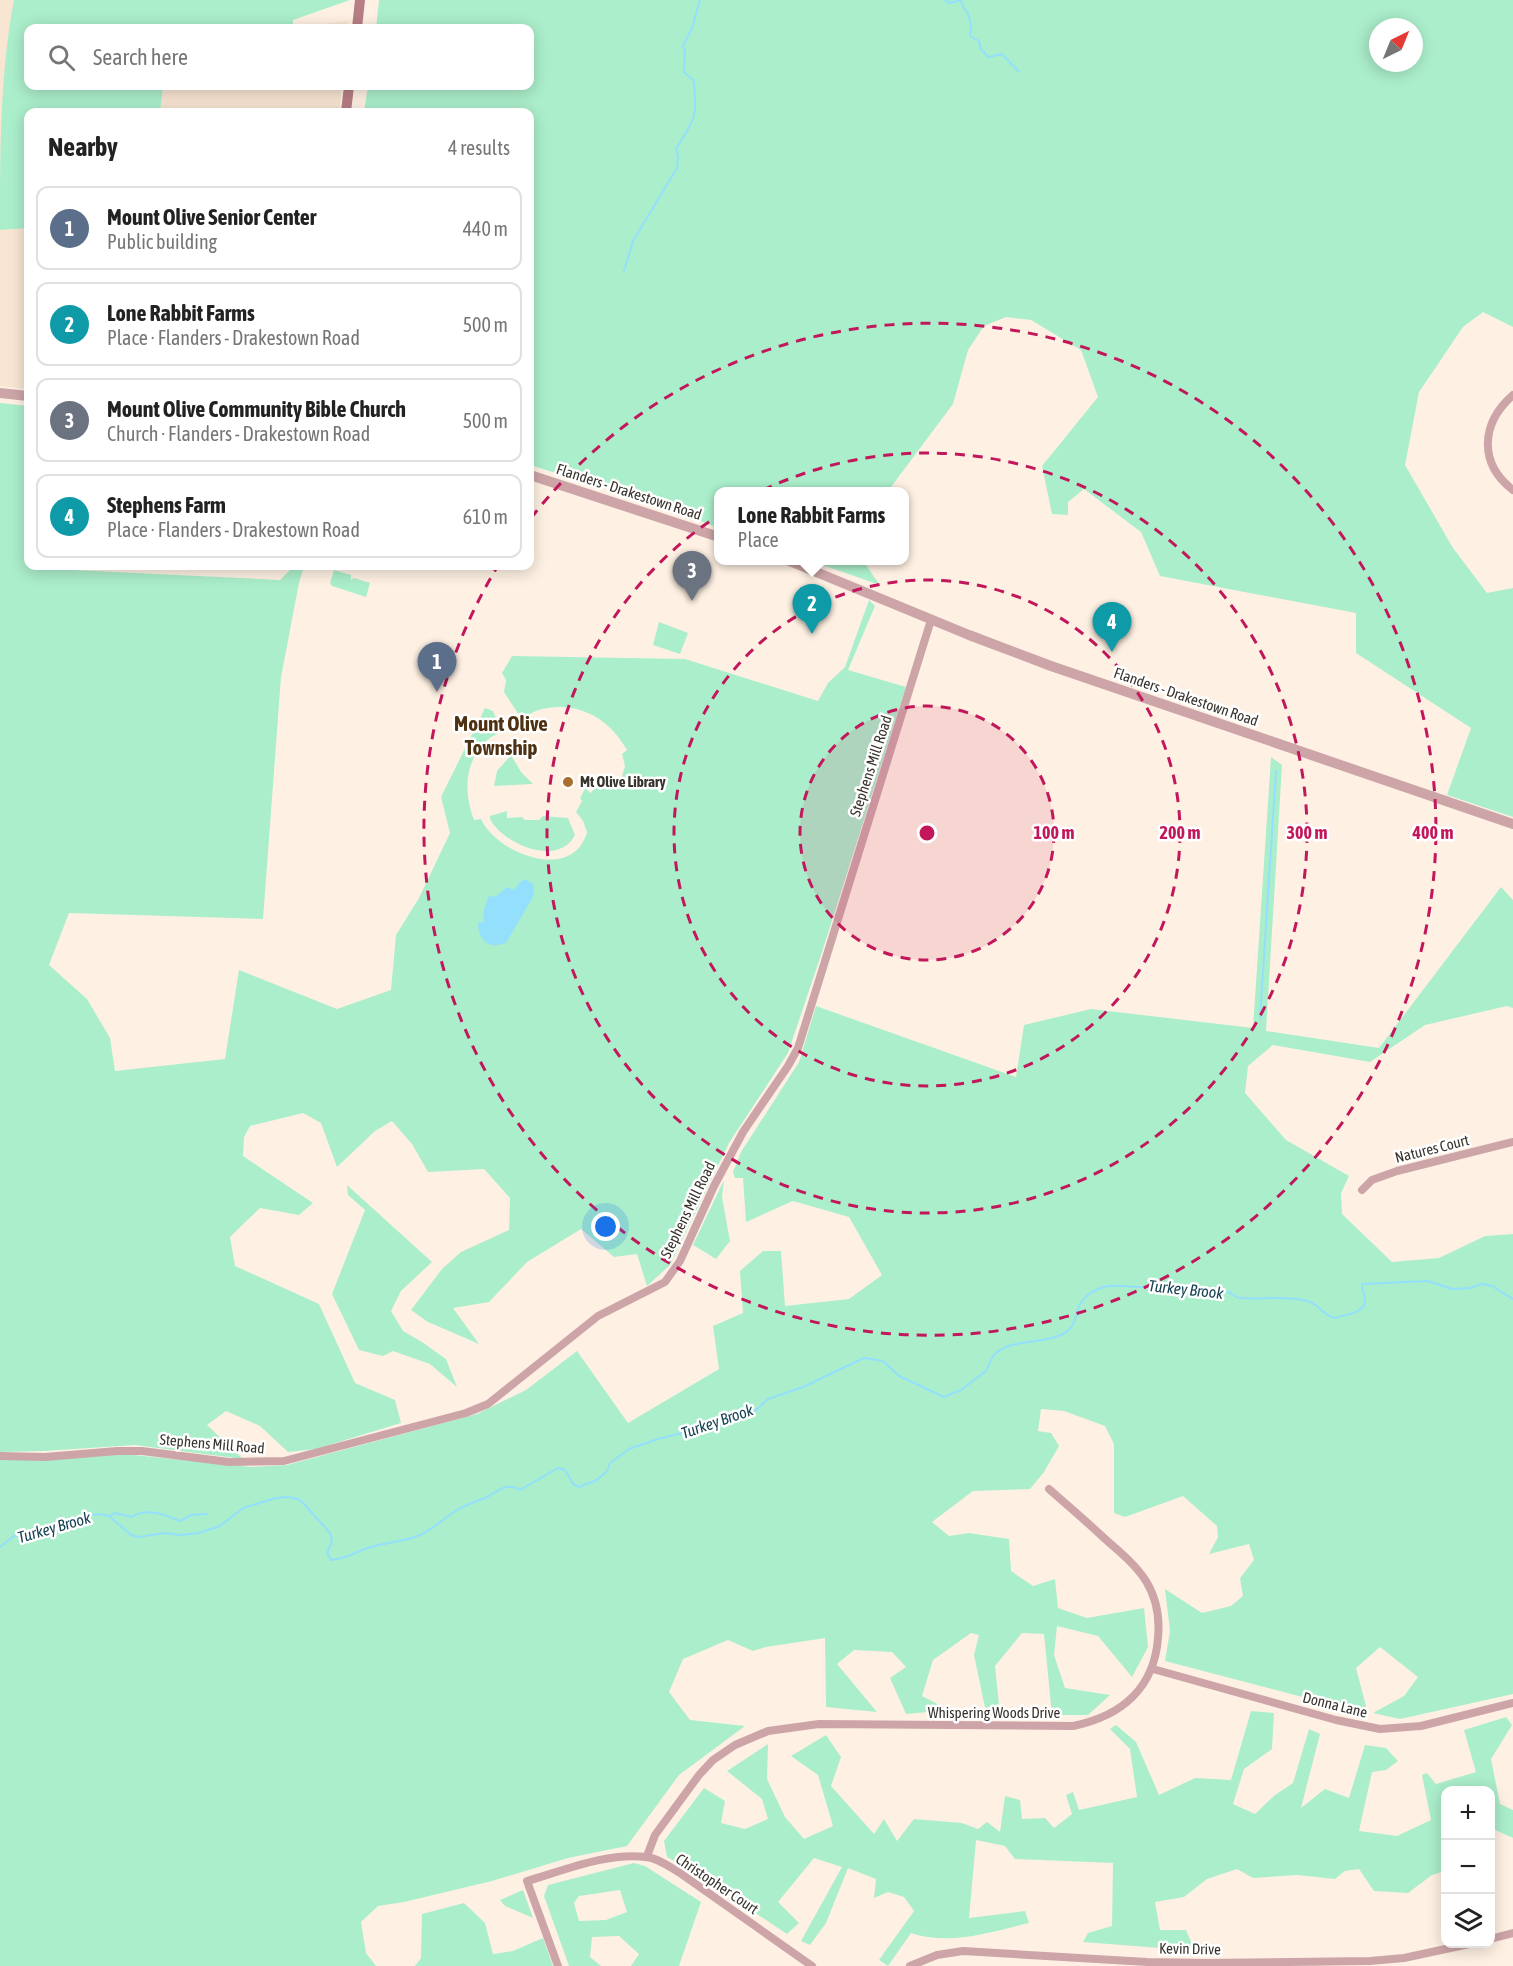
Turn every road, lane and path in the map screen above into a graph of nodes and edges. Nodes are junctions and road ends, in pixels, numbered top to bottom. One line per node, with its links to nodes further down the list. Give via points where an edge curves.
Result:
1 (360, 0): 2 (main road)
2 (357, 24)
3 (349, 90): 4 (main road)
4 (346, 108)
5 (0, 393): 7 (street)
6 (1513, 395): 9 (street, via 1492,419 1488,443 1497,473)
7 (24, 396)
8 (534, 476): 10 (street, Flanders - Drakestown Road)
9 (1513, 490)
10 (714, 535)
11 (797, 565): 12 (street, Flanders - Drakestown Road)
12 (931, 620): 13 (street, Flanders - Drakestown Road, via 1051,666); 16 (street, Stephens Mill Road, via 798,1048 743,1132 680,1261 665,1282 598,1316 488,1404 332,1450 263,1462 229,1462 142,1451)
13 (1513, 824)
14 (1513, 1142): 15 (street, Natures Court, via 1397,1171 1372,1180)
15 (1362, 1190)
16 (0, 1456)
17 (1049, 1489): 18 (street, Whispering Woods Drive, via 1125,1556 1146,1581 1158,1609)
18 (1153, 1669): 19 (street, Donna Lane, via 1380,1729 1421,1726); 20 (street, Whispering Woods Drive, via 1137,1694 1125,1704 1091,1723 1073,1726 819,1724 768,1731 735,1745 713,1760 656,1835)
19 (1513, 1703)
20 (647, 1857): 25 (street, Christopher Court, via 618,1857 527,1881); 26 (street, Christopher Court, via 680,1873)
21 (1513, 1933): 22 (street)
22 (1495, 1938)
23 (1450, 1948): 24 (street, Kevin Drive, via 1370,1961)
24 (1258, 1964): 27 (street, Kevin Drive, via 963,1951 937,1955)
25 (558, 1966)
26 (812, 1966)
27 (910, 1966)

